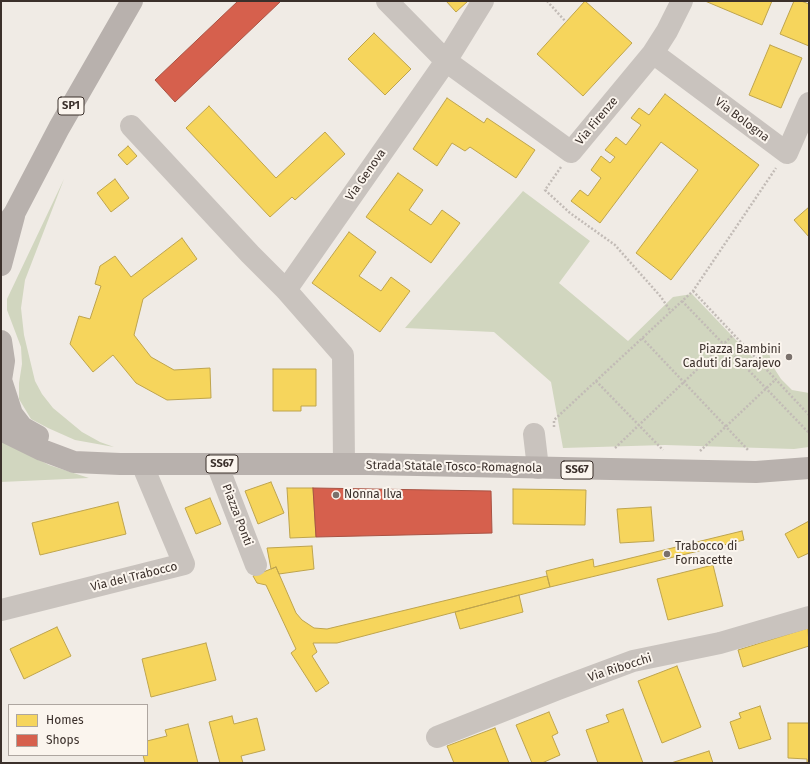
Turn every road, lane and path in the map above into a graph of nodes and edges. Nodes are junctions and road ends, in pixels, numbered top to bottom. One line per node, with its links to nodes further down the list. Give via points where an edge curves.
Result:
1 (132, 1): 13 (main road, SP1, via 59,128)
2 (387, 1): 8 (street)
3 (483, 1): 8 (street, Via Genova)
4 (547, 1): 6 (path)
5 (682, 1): 7 (street, Via Firenze)
6 (566, 22)
7 (653, 53): 11 (street, Via Firenze); 12 (street, Via Bologna)
8 (446, 61): 11 (street, Via Firenze); 16 (street, Via Genova)
9 (809, 103): 12 (street)
10 (131, 126): 16 (street)
11 (571, 152): 19 (path, via 545,190 570,213 615,245)
12 (786, 153): 17 (path)
13 (14, 214): 14 (main road, SP1); 15 (main road, SP1)
14 (1, 231)
15 (1, 265)
16 (286, 290): 42 (street, via 343,355)
17 (693, 291): 18 (path); 20 (path)
18 (682, 301): 19 (path); 23 (path)
19 (671, 312): 21 (path)
20 (733, 335): 23 (path); 25 (path)
21 (642, 338): 26 (path); 27 (path)
22 (1, 341): 24 (main road, Strada Statale Tosco-Romagnola / SS67, via 4,360)
23 (724, 344): 27 (path); 28 (path)
24 (1, 380): 39 (main road, Strada Statale Tosco-Romagnola / SS67, via 12,414 22,427 68,450)
25 (775, 380): 28 (path); 29 (path)
26 (596, 381): 30 (path); 34 (path, via 554,420)
27 (683, 382): 30 (path); 31 (path)
28 (766, 388): 31 (path); 33 (path)
29 (809, 415)
30 (639, 425): 35 (path); 36 (path)
31 (725, 428): 37 (path); 38 (path)
32 (1, 430): 39 (main road, Strada Statale Tosco-Romagnola / SS67, via 58,457 74,462)
33 (809, 433)
34 (544, 434): 43 (street)
35 (665, 452)
36 (610, 453)
37 (698, 453)
38 (751, 453)
39 (100, 462): 40 (main road, Strada Statale Tosco-Romagnola / SS67)
40 (142, 464): 41 (main road, Strada Statale Tosco-Romagnola / SS67); 46 (street, Via del Trabocco, via 184,564)
41 (217, 464): 42 (main road, Strada Statale Tosco-Romagnola / SS67); 45 (street, Piazza Ponti)
42 (344, 464): 43 (main road, Strada Statale Tosco-Romagnola / SS67)
43 (538, 468): 44 (main road, Strada Statale Tosco-Romagnola / SS67, via 756,472)
44 (809, 468)
45 (256, 565)
46 (1, 610)
47 (809, 617): 48 (street, Via Ribocchi, via 720,642 633,662)
48 (437, 737)

